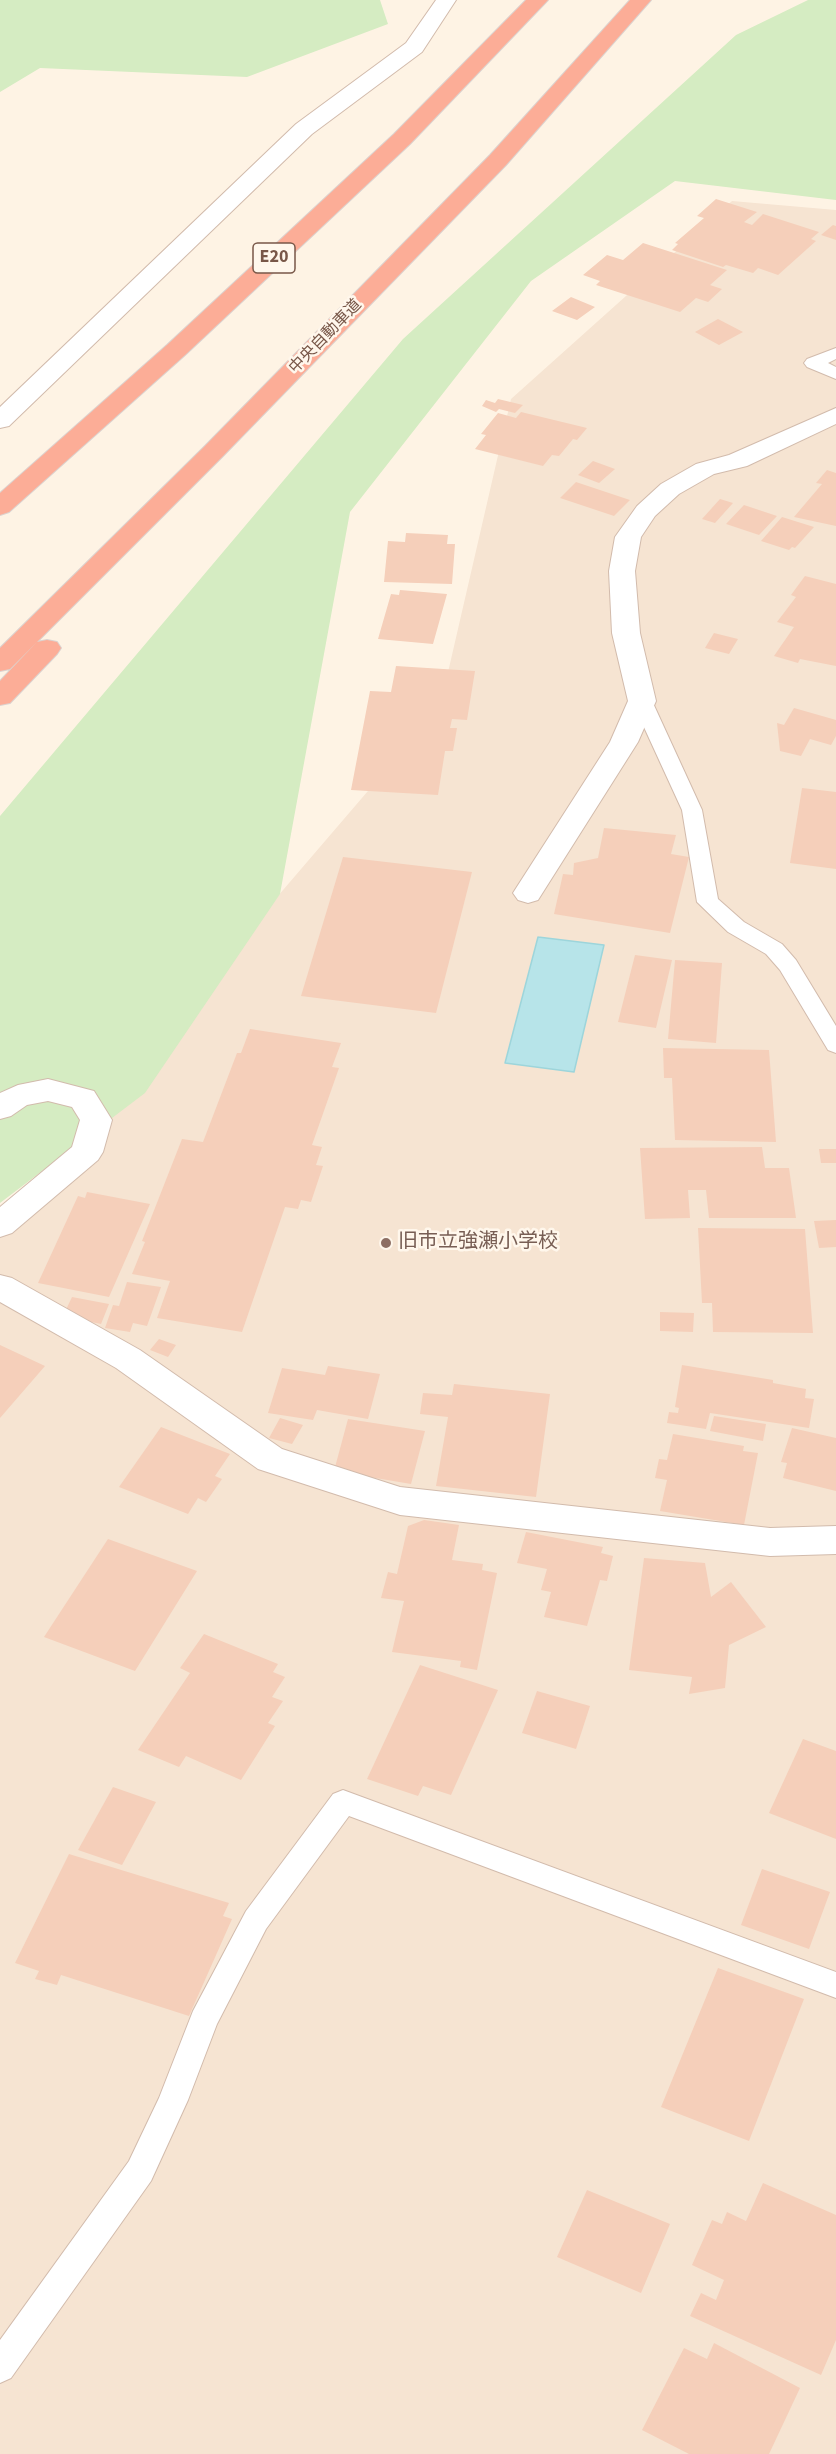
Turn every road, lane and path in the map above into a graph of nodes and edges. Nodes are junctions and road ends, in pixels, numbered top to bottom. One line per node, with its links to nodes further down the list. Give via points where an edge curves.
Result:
1 (446, 0): 8 (street, via 414,47 304,129)
2 (538, 0): 9 (highway, E20, via 402,139 176,350)
3 (641, 0): 4 (highway, 中央自動車道)
4 (498, 160): 10 (highway, 中央自動車道); 11 (highway, via 231,458)
5 (836, 352): 6 (lane, via 813,363)
6 (836, 374)
7 (836, 415): 12 (street, via 738,461 705,469 670,489 646,511 628,537 622,572 626,633)
8 (0, 422)
9 (0, 507)
10 (0, 663)
11 (0, 697)
12 (642, 701): 13 (street, via 624,742); 14 (lane, via 692,810 708,903 736,927 774,949 788,965)
13 (528, 893)
14 (836, 1045)
15 (0, 1108): 16 (street, via 18,1096 48,1089 83,1099 96,1120 87,1152)
16 (0, 1225)
17 (0, 1287): 18 (street, via 128,1359 270,1459 400,1501 770,1542)
18 (836, 1540)
19 (836, 1985): 20 (lane, via 343,1802 255,1920 204,2020 140,2170)
20 (0, 2367)

